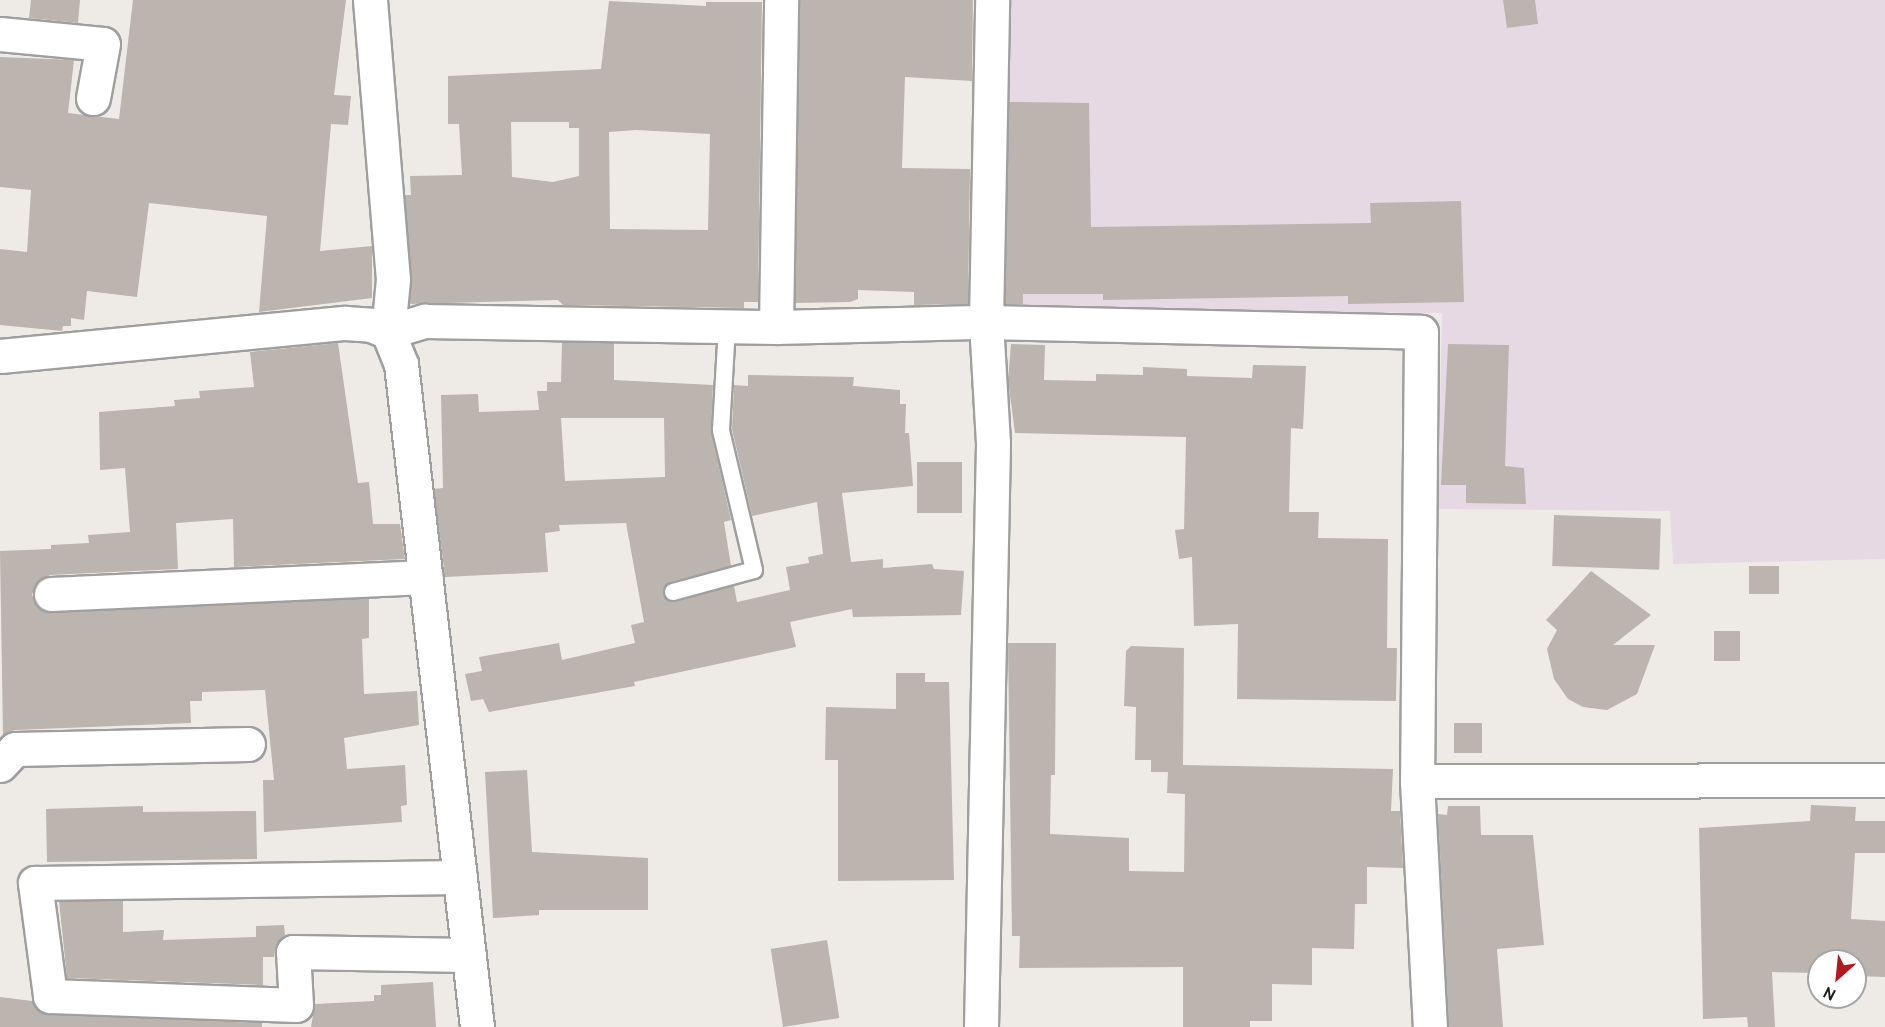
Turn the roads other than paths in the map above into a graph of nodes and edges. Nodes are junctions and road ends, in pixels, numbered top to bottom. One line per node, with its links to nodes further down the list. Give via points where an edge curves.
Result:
1 (370, 0): 9 (street, via 393,279)
2 (781, 0): 8 (street)
3 (992, 0): 6 (street)
4 (0, 34): 5 (street, via 103,44)
5 (93, 98)
6 (986, 322): 8 (street); 17 (street, via 1421,332); 21 (street, via 993,443)
7 (727, 326): 8 (street); 9 (street, via 425,321); 12 (lane, via 721,430 754,570)
8 (776, 327)
9 (388, 332): 10 (street, via 371,325 345,323); 11 (street, via 401,364)
10 (0, 356)
11 (426, 577): 13 (street); 18 (street)
12 (673, 592)
13 (51, 594)
14 (248, 744): 15 (street, via 15,749)
15 (0, 765)
16 (1885, 780): 17 (street)
17 (1418, 781): 22 (street)
18 (460, 877): 19 (street); 19 (street, via 34,884 50,996 296,1005 293,952)
19 (469, 955): 20 (street)
20 (477, 1027)
21 (981, 1027)
22 (1430, 1027)

